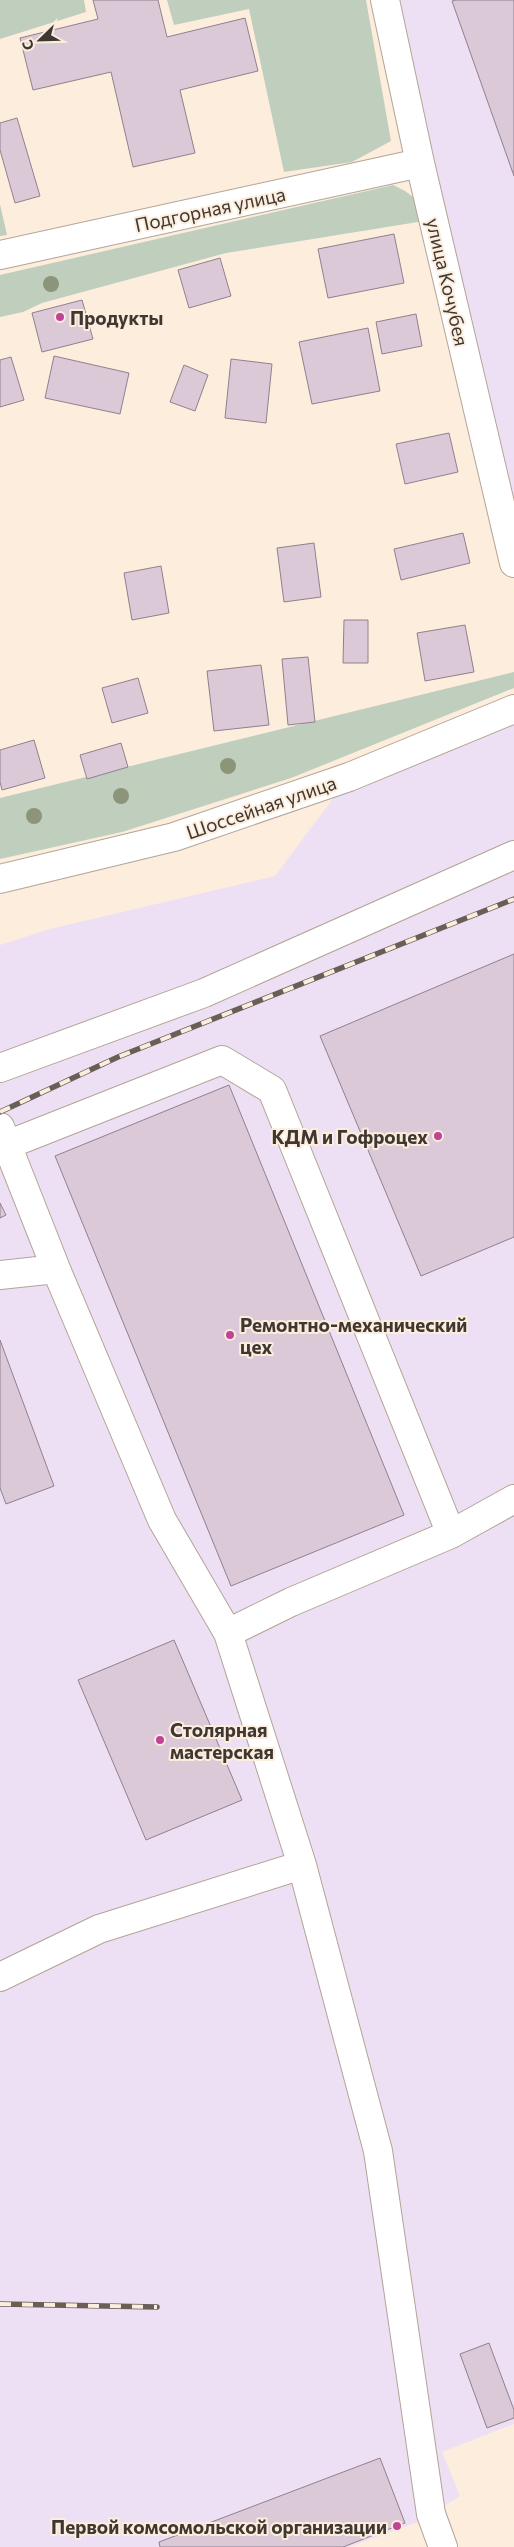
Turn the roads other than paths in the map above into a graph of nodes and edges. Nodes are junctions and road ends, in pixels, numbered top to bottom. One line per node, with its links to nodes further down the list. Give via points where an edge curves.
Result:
1 (385, 0): 2 (street, улица Кочубея)
2 (420, 163): 3 (street, Подгорная улица); 4 (street, улица Кочубея)
3 (0, 255)
4 (514, 563)
5 (514, 709): 7 (street, Шоссейная улица, via 349,777 174,837)
6 (514, 855): 8 (street, via 204,993)
7 (0, 879)
8 (0, 1068)
9 (3, 1136): 10 (street); 13 (street, via 222,1060 272,1090)
10 (56, 1269): 11 (street); 14 (street, via 162,1520)
11 (0, 1275)
12 (514, 1499): 13 (street)
13 (451, 1534): 14 (street, via 291,1602)
14 (228, 1633): 15 (street)
15 (302, 1865): 16 (street, via 99,1929); 17 (street, via 378,2151 431,2514)
16 (0, 1976)
17 (443, 2547)

